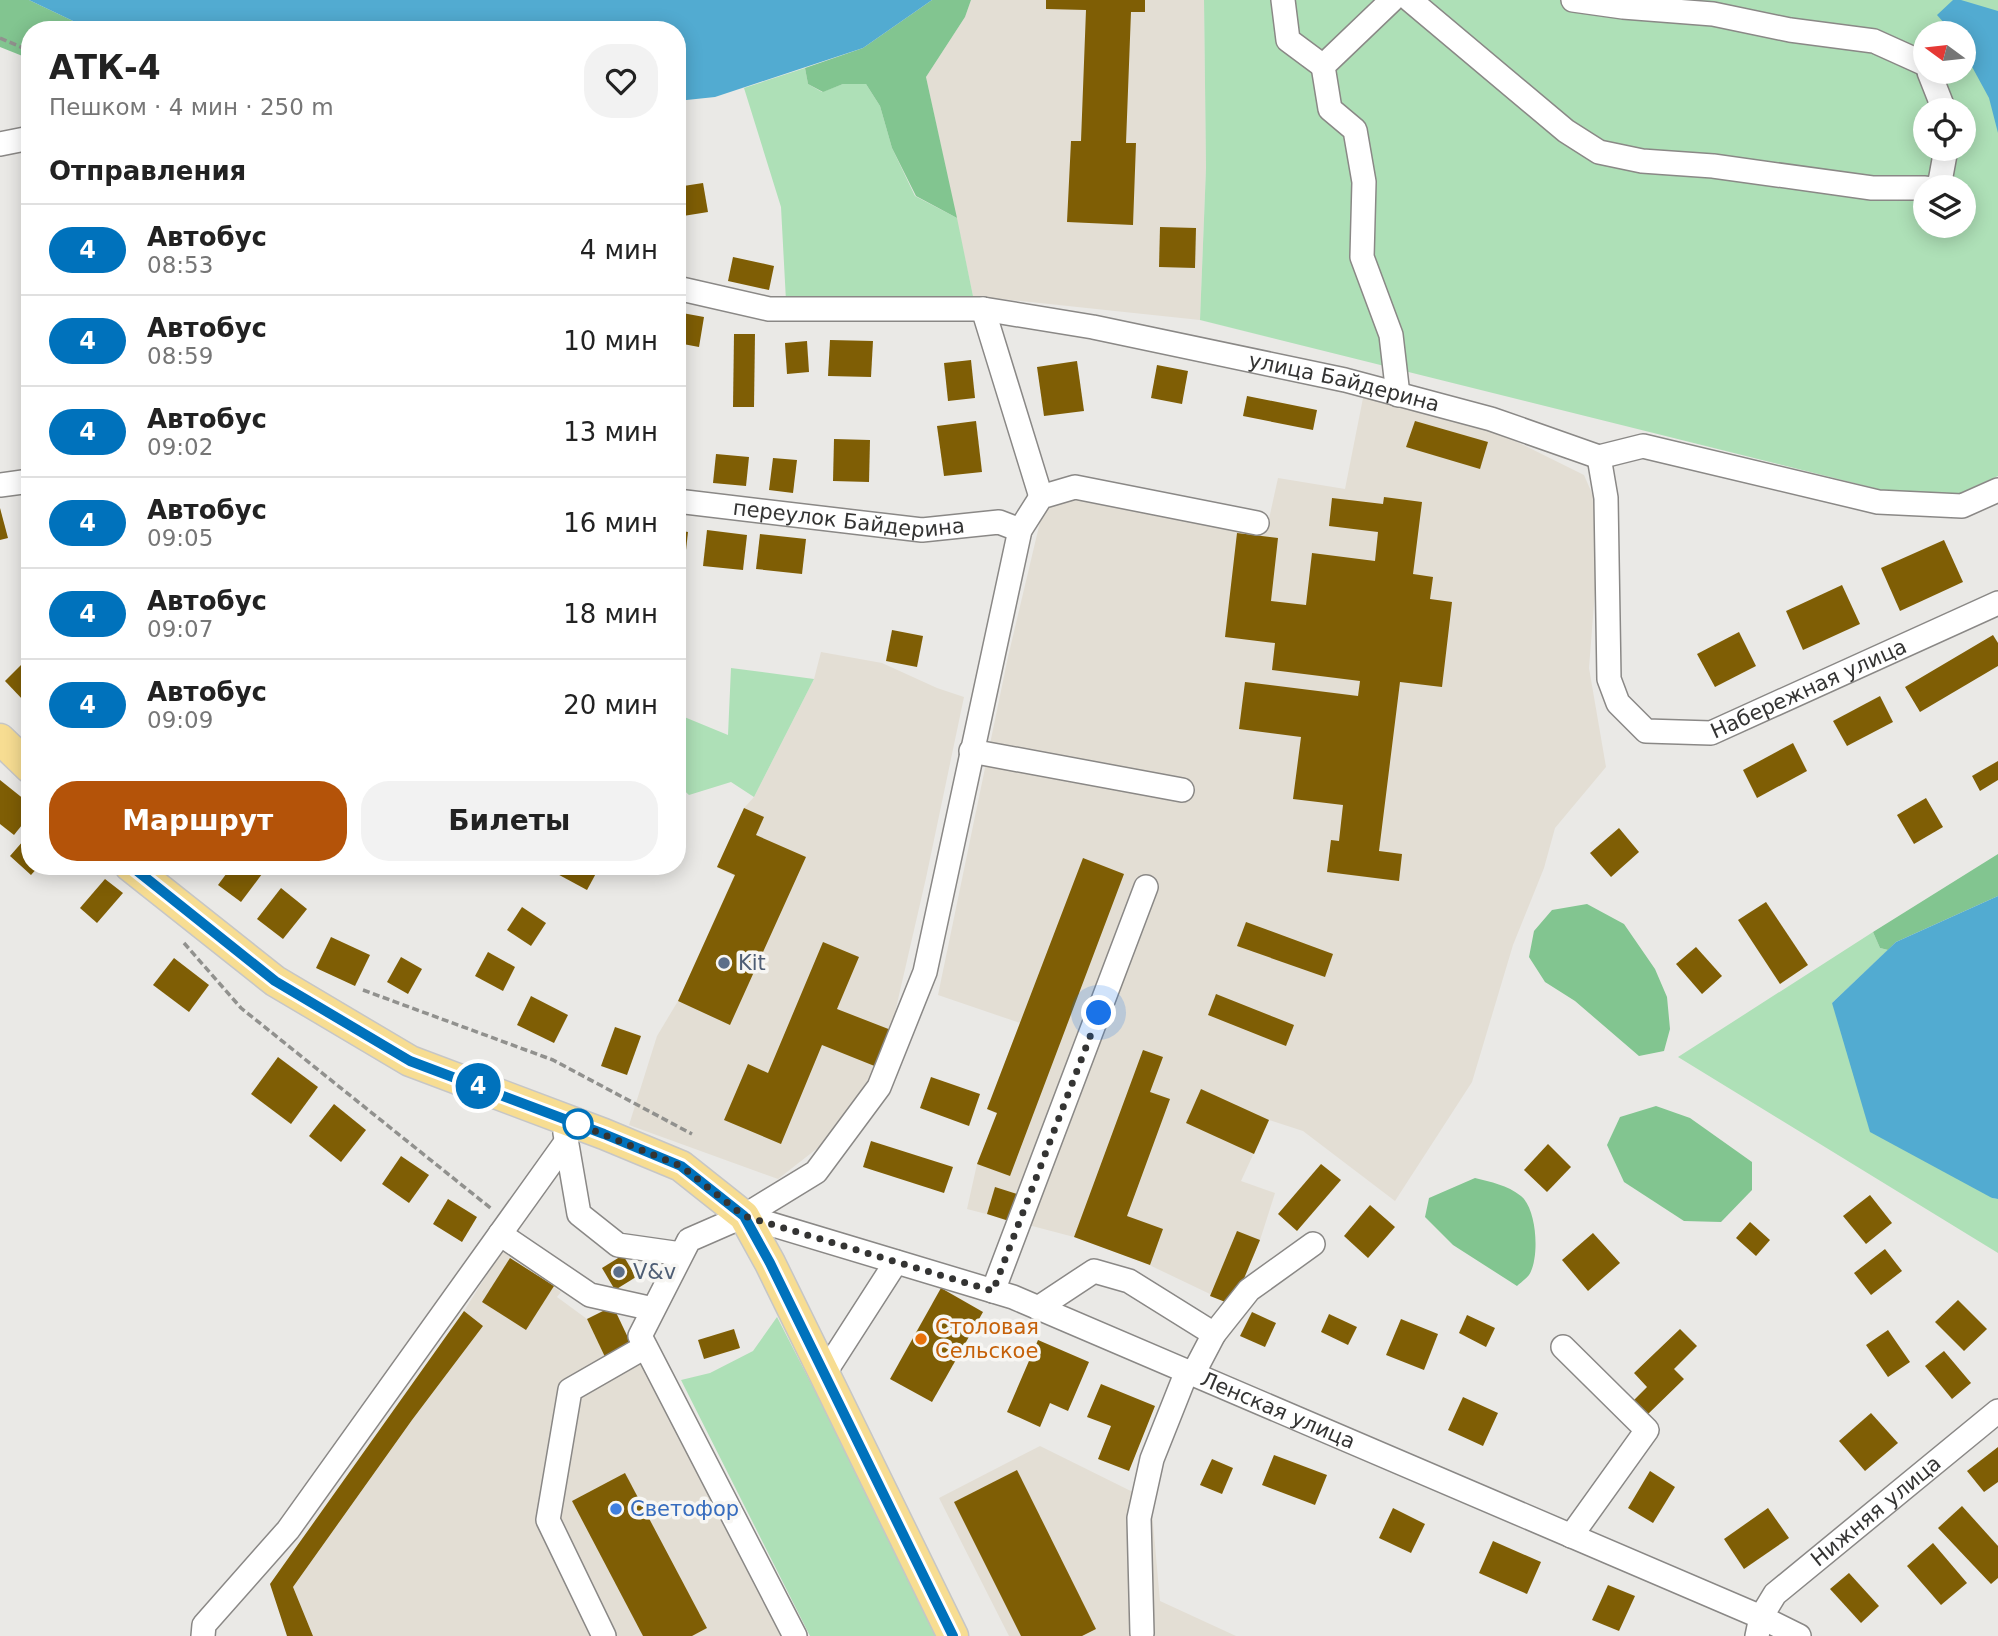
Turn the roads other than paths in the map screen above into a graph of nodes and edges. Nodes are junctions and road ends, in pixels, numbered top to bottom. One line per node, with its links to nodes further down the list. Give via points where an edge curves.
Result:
1 (1283, 0): 6 (street, via 1288,40)
2 (1392, 0): 6 (street)
3 (1410, 0): 9 (street, via 1557,123 1599,152 1872,188)
4 (1573, 0): 5 (street, via 1713,14 1874,41)
5 (1913, 59)
6 (1324, 66): 12 (street, via 1330,109 1355,130 1364,182 1362,257 1391,335)
7 (21, 140): 8 (street)
8 (0, 144)
9 (1913, 188)
10 (686, 290): 11 (street, улица Байдерина, via 769,309)
11 (983, 309): 12 (street, улица Байдерина, via 1093,327); 17 (street)
12 (1398, 395): 13 (street, улица Байдерина, via 1491,419)
13 (1599, 457): 16 (street, via 1643,446 1878,502 1962,506); 21 (street, Набережная улица, via 1606,498 1609,679 1618,704 1646,731 1711,733)
14 (21, 482): 15 (street)
15 (0, 485)
16 (1998, 490)
17 (1041, 497): 19 (street, via 1076,487); 20 (street)
18 (686, 501): 20 (street, переулок Байдерина, via 922,530 999,522)
19 (1257, 523)
20 (1020, 530): 23 (street)
21 (1998, 603)
22 (0, 738): 24 (main road)
23 (971, 751): 25 (street); 29 (street, via 925,972 879,1087 816,1172)
24 (21, 759)
25 (1182, 790)
26 (142, 875): 28 (main road, via 275,981 410,1061)
27 (1146, 887): 34 (street)
28 (564, 1130): 29 (main road, via 681,1166); 30 (street); 32 (street, via 579,1214 618,1245)
29 (744, 1216): 32 (street, via 689,1240); 33 (street, Ленская улица); 41 (main road)
30 (504, 1228): 36 (street, via 590,1295); 46 (street, via 288,1530 204,1625)
31 (1313, 1244): 37 (street, via 1249,1290)
32 (681, 1254): 36 (street)
33 (896, 1262): 34 (street, Ленская улица); 41 (street)
34 (993, 1291): 35 (street, Ленская улица)
35 (1038, 1308): 37 (street, via 1094,1271 1129,1281); 40 (street, Ленская улица)
36 (653, 1309): 38 (street, via 640,1336)
37 (1214, 1334): 40 (street)
38 (645, 1347): 47 (street, via 570,1390 548,1520); 48 (street)
39 (1563, 1347): 43 (street, via 1647,1430)
40 (1190, 1373): 43 (street, Ленская улица); 45 (street, via 1152,1459 1139,1518)
41 (824, 1374): 49 (main road)
42 (1998, 1411): 44 (street, Нижняя улица, via 1775,1594)
43 (1571, 1536): 44 (street, Ленская улица)
44 (1759, 1627): 50 (street, Ленская улица)
45 (1142, 1633)
46 (202, 1636)
47 (604, 1636)
48 (795, 1636)
49 (953, 1636)
50 (1799, 1636)

